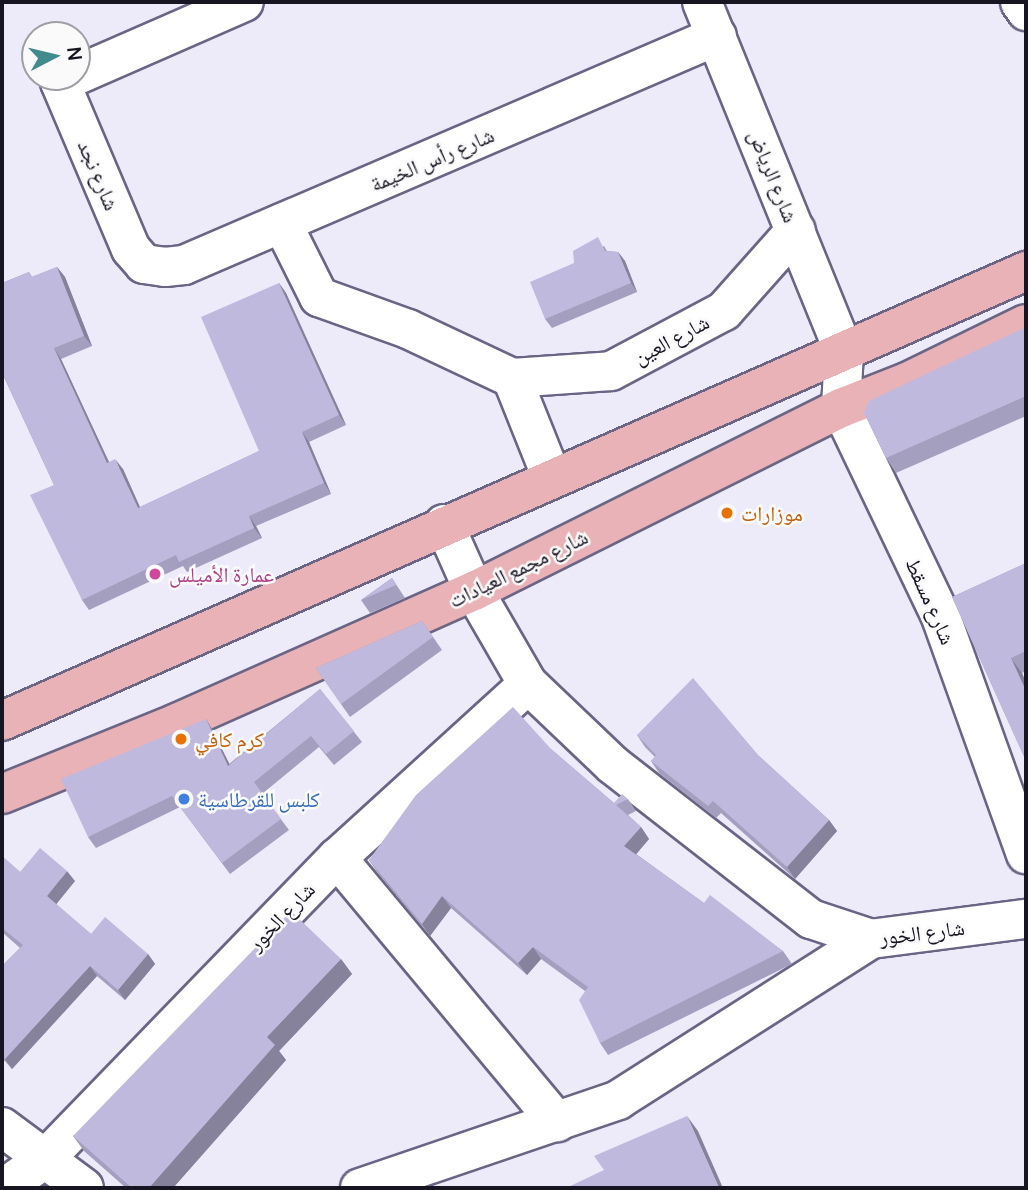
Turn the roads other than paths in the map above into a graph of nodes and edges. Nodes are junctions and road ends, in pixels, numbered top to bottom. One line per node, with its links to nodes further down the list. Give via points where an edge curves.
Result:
1 (244, 2): 6 (street)
2 (702, 2): 5 (street, شارع الرياض)
3 (1020, 2): 4 (street)
4 (1026, 11)
5 (717, 36): 8 (street, شارع رأس الخيمة); 9 (street, شارع الرياض)
6 (91, 69)
7 (75, 91): 10 (street, شارع نجد, via 131,248)
8 (282, 223): 10 (street, شارع رأس الخيمة, via 184,265); 14 (street, via 319,297 408,329)
9 (796, 230): 13 (street, شارع الرياض); 14 (street, شارع العين, via 724,311 611,371)
10 (144, 264)
11 (1026, 271): 13 (main road)
12 (1026, 324): 15 (main road, شارع مجمع العيادات, via 907,382)
13 (844, 351): 15 (street, شارع مسقط); 16 (main road)
14 (512, 378): 16 (street)
15 (841, 408): 18 (main road, شارع مجمع العيادات); 22 (street, شارع مسقط, via 941,617)
16 (552, 478): 17 (main road)
17 (444, 524): 18 (street, شارع الخور); 20 (main road)
18 (474, 591): 19 (street, شارع الخور); 21 (main road, شارع مجمع العيادات, via 177,723)
19 (528, 684): 23 (street, شارع الخور); 25 (street, شارع الخور, via 613,765 791,905 834,930)
20 (2, 721)
21 (2, 794)
22 (1026, 854)
23 (337, 858): 26 (street); 28 (street, شارع الخور)
24 (1026, 919): 25 (street, شارع الخور)
25 (871, 939): 26 (street, via 618,1100)
26 (557, 1122): 31 (street)
27 (2, 1127): 28 (street)
28 (46, 1158): 29 (street, شارع الخور); 30 (street)
29 (4, 1188)
30 (84, 1188)
31 (360, 1188)

